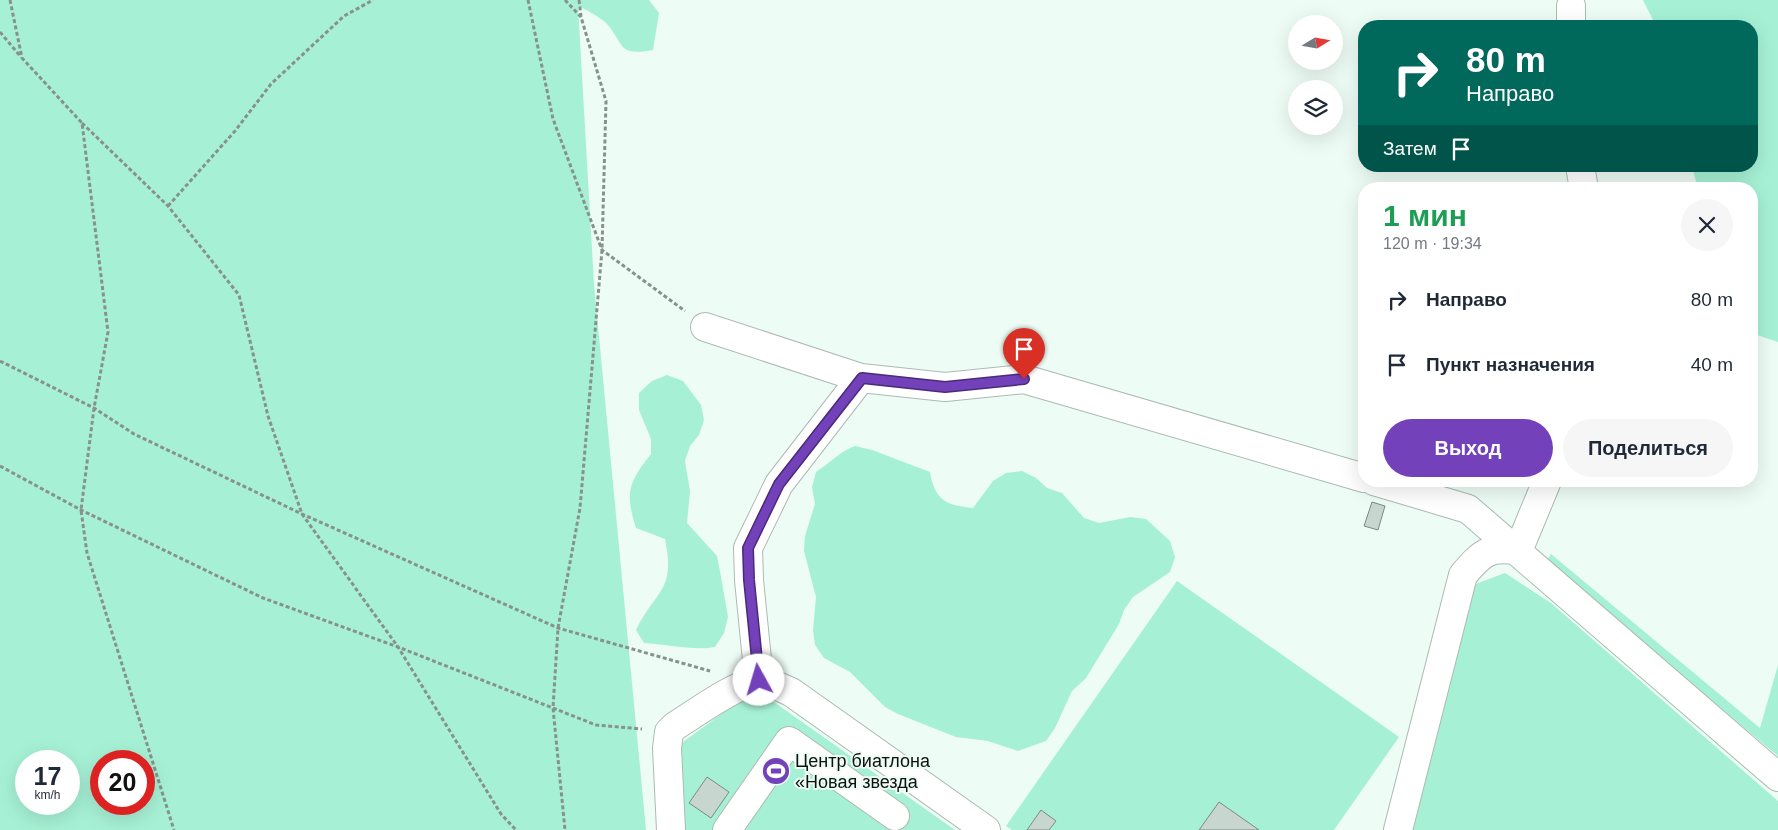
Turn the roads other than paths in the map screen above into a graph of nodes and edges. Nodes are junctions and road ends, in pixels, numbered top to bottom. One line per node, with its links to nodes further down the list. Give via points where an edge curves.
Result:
1 (705, 327): 2 (street)
2 (862, 378): 3 (street, via 945,387 1024,379); 7 (street, via 779,484 748,548)
3 (1358, 476)
4 (1394, 487): 6 (street, via 1468,509)
5 (1545, 487): 6 (street)
6 (1518, 551): 10 (street); 16 (street, via 1501,547 1479,556 1463,575)
7 (759, 680): 8 (street, via 791,692); 13 (street, via 733,690 669,732)
8 (812, 708): 9 (street); 11 (street)
9 (789, 741): 12 (street); 14 (street)
10 (1778, 777)
11 (919, 782): 12 (street); 15 (street)
12 (890, 823)
13 (671, 830)
14 (727, 830)
15 (986, 830)
16 (1398, 830)

